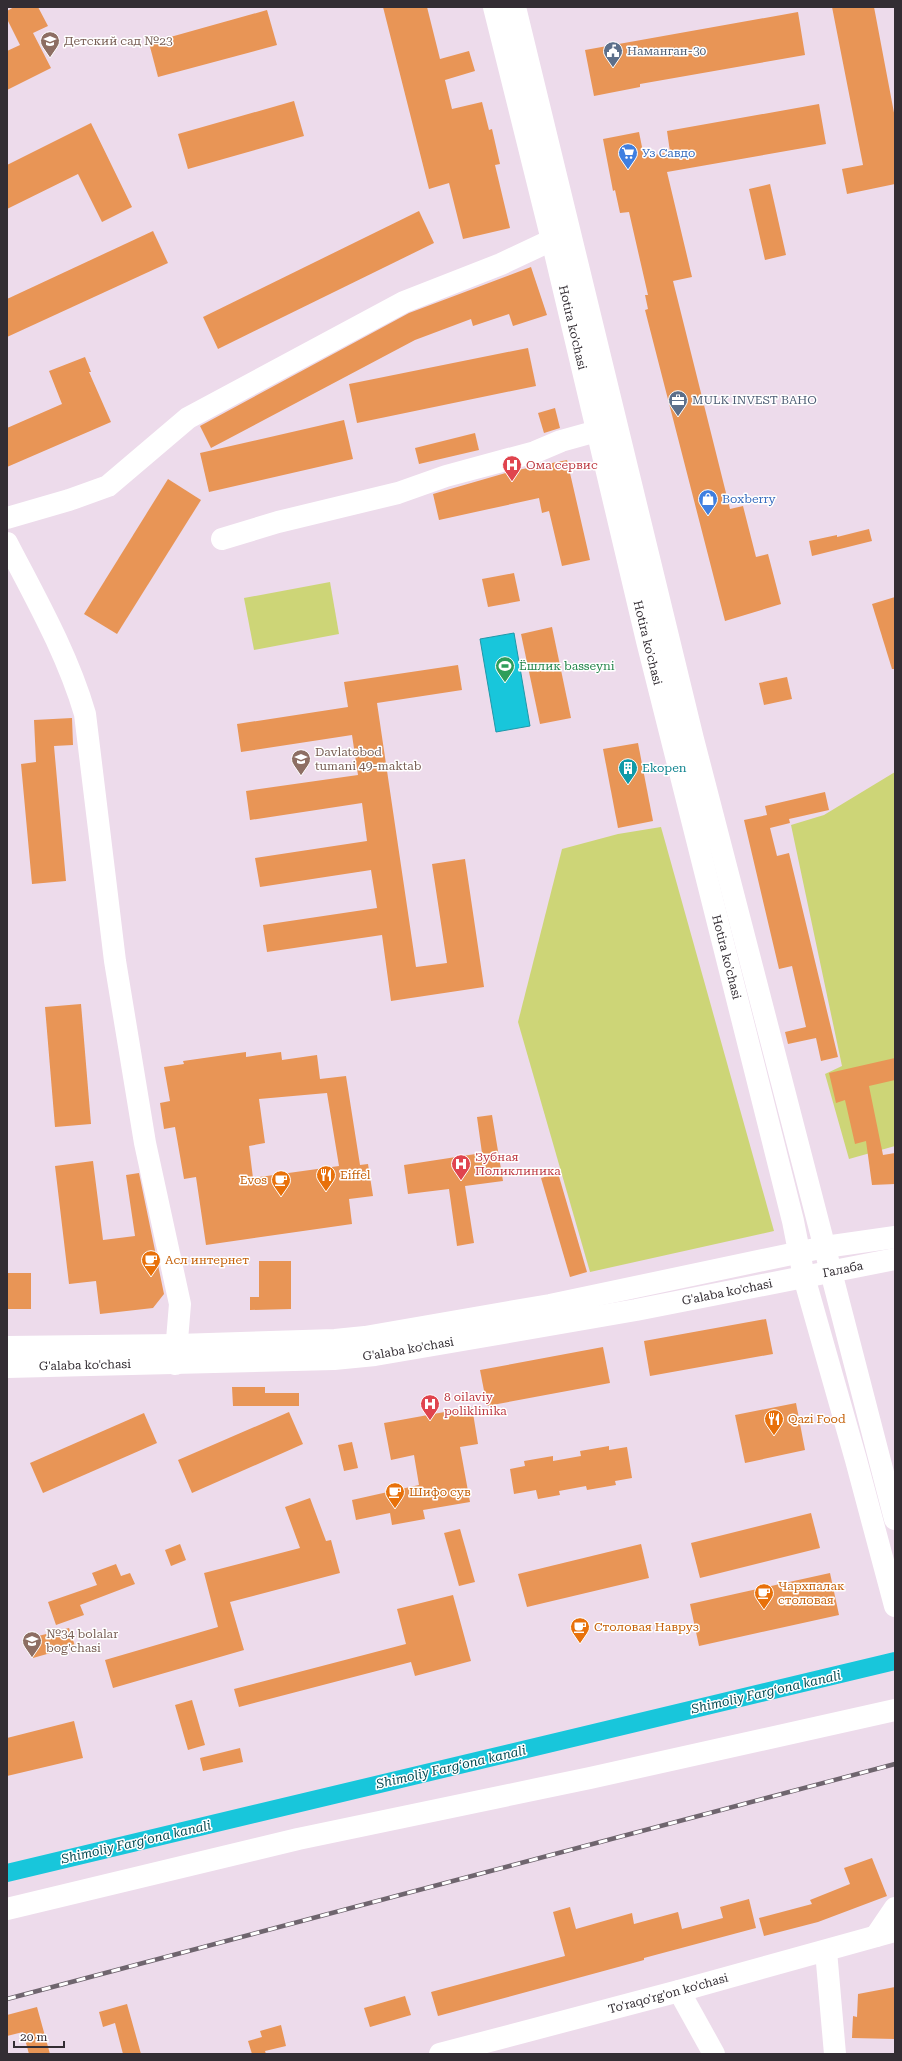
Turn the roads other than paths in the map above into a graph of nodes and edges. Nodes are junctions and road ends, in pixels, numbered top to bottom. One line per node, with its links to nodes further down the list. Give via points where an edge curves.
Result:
1 (494, 7): 3 (main road, Hotira ko'chasi)
2 (514, 7): 4 (main road, Hotira ko'chasi)
3 (552, 240): 4 (main road, Hotira ko'chasi); 6 (main road, via 501,264 404,302 188,418 108,486)
4 (599, 392): 5 (main road, Hotira ko'chasi); 10 (main road, Hotira ko'chasi, via 764,1006 815,1216)
5 (597, 431): 7 (main road, via 398,493 278,522); 11 (main road, Hotira ko'chasi)
6 (7, 518)
7 (222, 539)
8 (7, 543): 16 (main road, via 54,634 75,682 85,714 115,961 145,1143 180,1304)
9 (886, 1238): 10 (main road, Галаба)
10 (825, 1247): 11 (main road, Галаба); 13 (main road, Hotira ko'chasi)
11 (799, 1253): 14 (main road, Hotira ko'chasi); 16 (main road, G'alaba ko'chasi, via 557,1303 365,1337)
12 (888, 1261): 13 (main road, Галаба)
13 (831, 1272): 14 (main road, Галаба); 18 (main road, Hotira ko'chasi)
14 (804, 1277): 16 (main road, G'alaba ko'chasi, via 636,1310 375,1355 334,1359); 19 (main road, Hotira ko'chasi)
15 (7, 1347): 16 (main road, G'alaba ko'chasi)
16 (176, 1355): 17 (main road, G'alaba ko'chasi)
17 (7, 1367)
18 (895, 1519)
19 (895, 1606)
20 (895, 1710): 22 (main road, via 590,1778 298,1839)
21 (895, 1908): 23 (main road)
22 (7, 1909)
23 (885, 1934): 24 (main road, To'raqo'rg'on ko'chasi)
24 (826, 1951): 25 (main road, To'raqo'rg'on ko'chasi); 28 (main road)
25 (679, 1991): 26 (main road, To'raqo'rg'on ko'chasi); 27 (main road)
26 (440, 2054)
27 (714, 2054)
28 (835, 2054)

